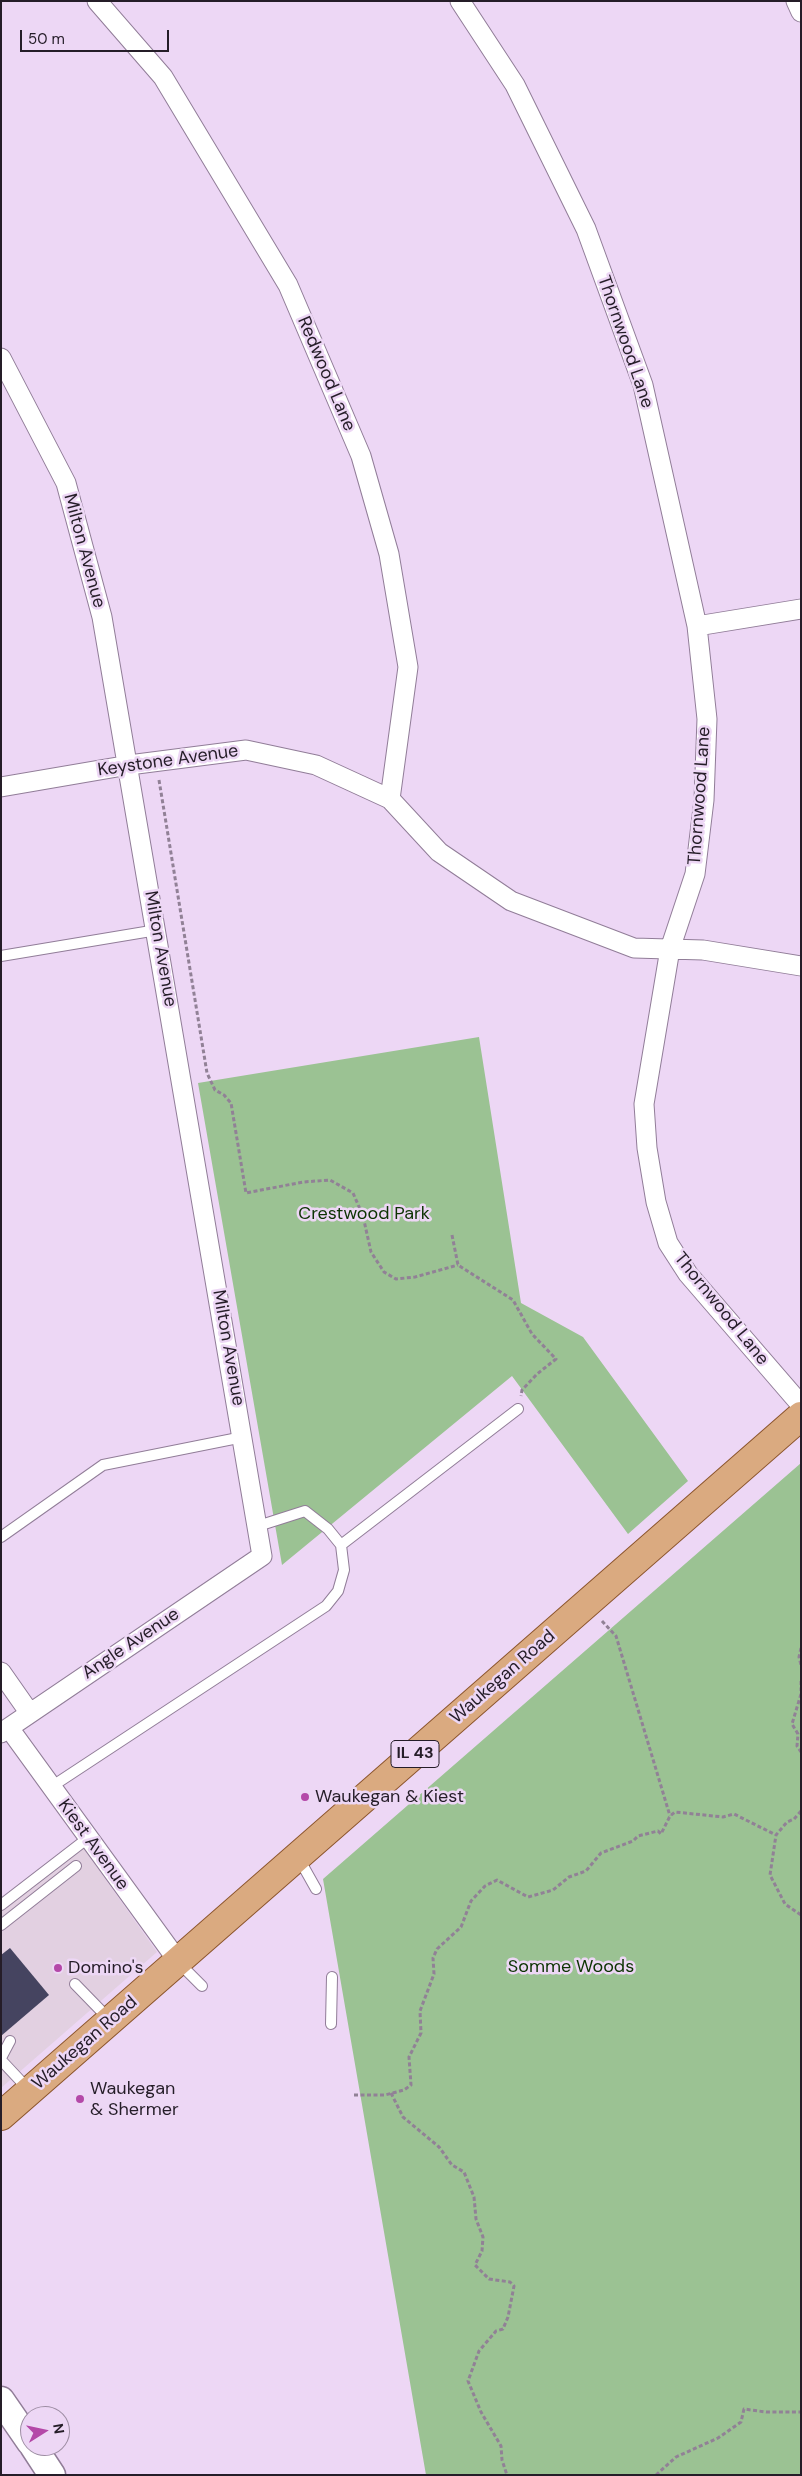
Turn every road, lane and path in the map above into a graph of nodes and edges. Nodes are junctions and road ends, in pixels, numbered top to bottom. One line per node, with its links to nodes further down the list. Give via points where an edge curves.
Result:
1 (98, 1): 11 (street, Redwood Lane, via 162,77 288,285 361,456 389,554 408,667)
2 (460, 1): 7 (street, Thornwood Lane, via 514,85 586,229 643,385)
3 (796, 1): 4 (street)
4 (801, 12)
5 (1, 358): 9 (street, Milton Avenue, via 66,483 102,617)
6 (801, 609): 7 (street)
7 (696, 626): 13 (street, Thornwood Lane, via 707,719 704,800 695,874)
8 (156, 761): 9 (street, Keystone Avenue); 11 (street, Keystone Avenue, via 246,750 316,765); 17 (path, via 207,1073 215,1090 231,1103 246,1192 330,1180 353,1193 363,1216 371,1252 384,1272 396,1279)
9 (129, 765): 10 (street, Keystone Avenue); 12 (street, Milton Avenue)
10 (1, 787)
11 (390, 799): 13 (street, Keystone Avenue, via 439,852 511,901 634,948)
12 (157, 930): 14 (lane); 21 (street, Milton Avenue)
13 (670, 950): 15 (street, Keystone Avenue, via 703,950); 18 (street, Thornwood Lane, via 644,1104 656,1202 668,1243 688,1274)
14 (1, 956)
15 (801, 966)
16 (452, 1235): 17 (path)
17 (458, 1265): 19 (path, via 513,1300 532,1334 556,1359 522,1390)
18 (801, 1405)
19 (518, 1409): 24 (lane)
20 (801, 1416): 26 (main road, Waukegan Road / IL 43)
21 (243, 1437): 22 (street, Milton Avenue); 23 (lane, via 103,1465)
22 (258, 1526): 24 (lane, via 305,1511 328,1529); 25 (street, Milton Avenue)
23 (1, 1537)
24 (341, 1545): 35 (lane, via 344,1570 338,1591 326,1606)
25 (262, 1556): 32 (street, Angle Avenue)
26 (587, 1603): 37 (path, via 616,1636); 40 (main road, Waukegan Road / IL 43)
27 (801, 1648): 28 (path)
28 (801, 1665)
29 (1, 1672): 32 (street)
30 (801, 1681): 31 (path)
31 (801, 1692): 34 (path, via 792,1724 798,1734 797,1746)
32 (29, 1712): 33 (street, Angle Avenue)
33 (5, 1731): 35 (street, Kiest Avenue)
34 (801, 1752)
35 (51, 1786): 39 (street, Kiest Avenue)
36 (801, 1811): 38 (path)
37 (670, 1816): 38 (path, via 676,1812 723,1817 734,1814); 55 (path, via 660,1834 653,1832 605,1851 586,1871 570,1877 553,1890 528,1897 497,1880 485,1886 471,1902 461,1927 437,1949 433,1958 434,1974 421,2003 421,2034 409,2057 411,2085)
38 (776, 1835): 44 (path, via 770,1875 785,1904)
39 (88, 1838): 43 (lane); 46 (street, Kiest Avenue)
40 (298, 1857): 42 (lane); 46 (main road, Waukegan Road / IL 43)
41 (76, 1866): 45 (lane)
42 (316, 1889)
43 (1, 1905)
44 (801, 1915)
45 (1, 1925)
46 (178, 1962): 49 (lane); 50 (main road, Waukegan Road / IL 43)
47 (332, 1977): 51 (lane)
48 (75, 1984): 50 (lane)
49 (202, 1986)
50 (110, 2020): 54 (main road, Waukegan Road / IL 43)
51 (331, 2024)
52 (10, 2041): 53 (lane)
53 (1, 2059): 54 (lane)
54 (30, 2091): 57 (main road, Waukegan Road / IL 43)
55 (391, 2093): 56 (path); 63 (path, via 403,2117 438,2146 452,2165 464,2172 474,2197 476,2219 483,2237 476,2265 489,2280 510,2282 514,2286 503,2329 496,2331 479,2351 468,2381 480,2412 501,2446)
56 (354, 2094)
57 (1, 2116)
58 (1, 2400): 60 (main road)
59 (801, 2412): 64 (path, via 744,2409 741,2422 718,2438 676,2457)
60 (20, 2428)
61 (40, 2456): 62 (main road)
62 (52, 2475)
63 (507, 2475)
64 (656, 2475)

